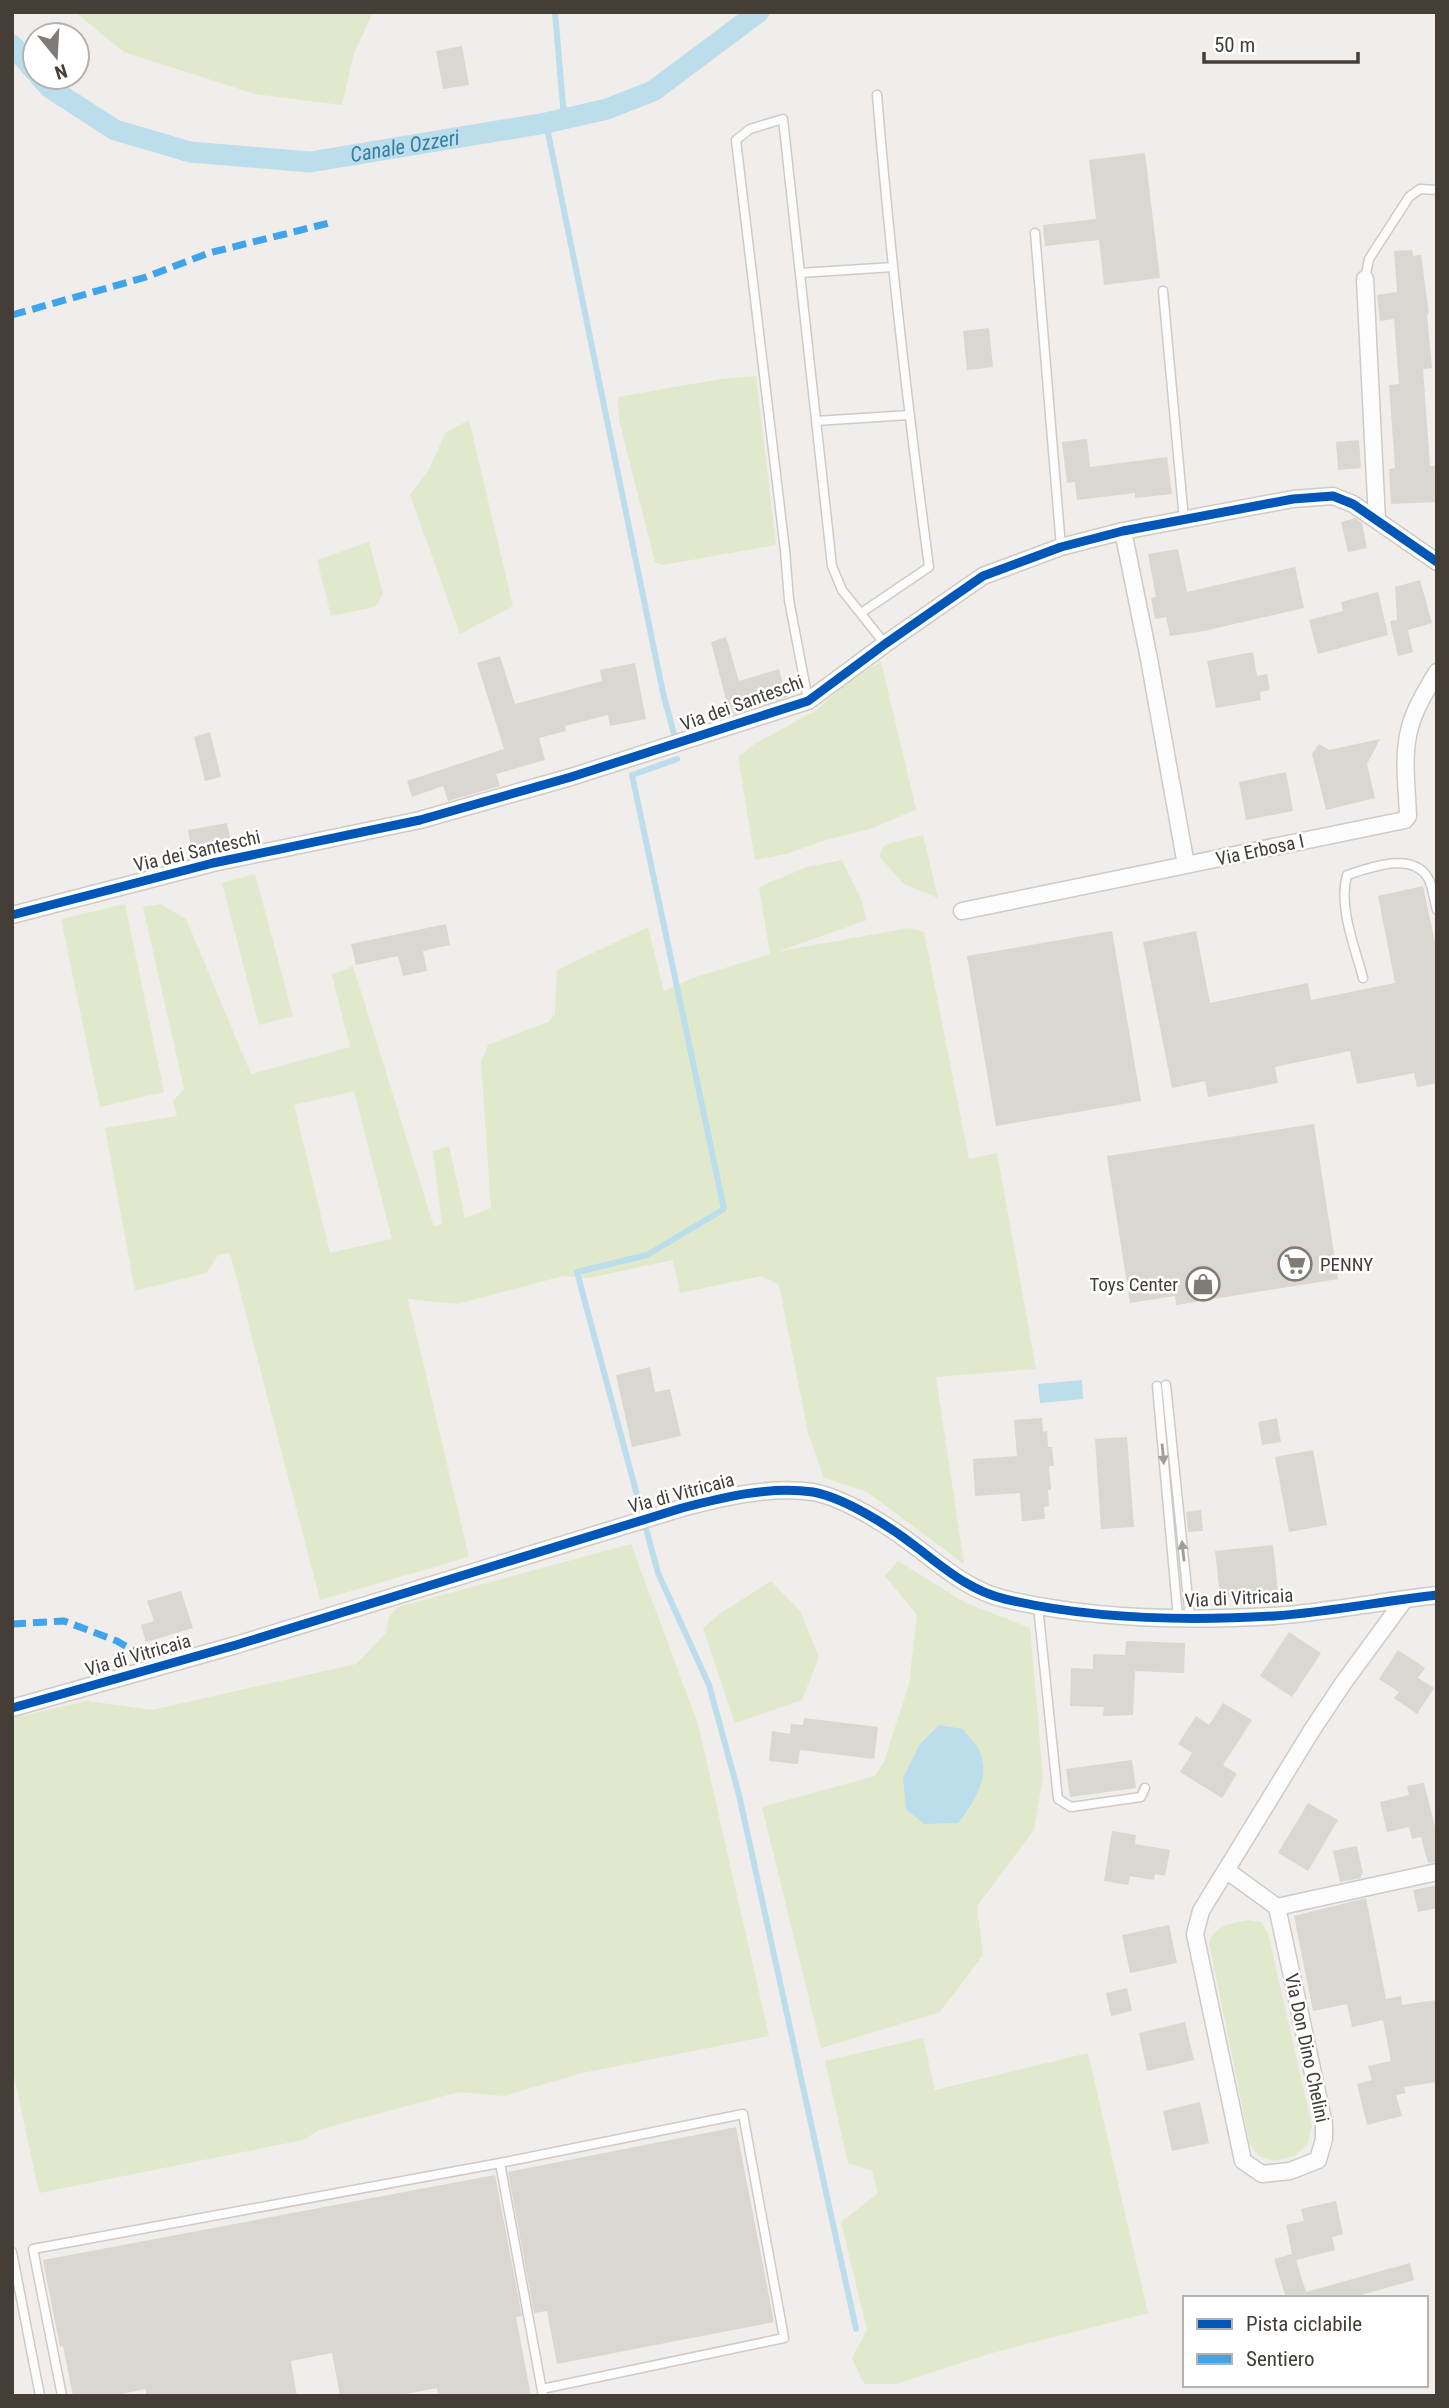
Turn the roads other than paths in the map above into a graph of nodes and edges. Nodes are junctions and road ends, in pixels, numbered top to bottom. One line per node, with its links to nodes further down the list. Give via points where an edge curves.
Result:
1 (877, 95): 4 (lane)
2 (1437, 190): 6 (lane, via 1419,190 1409,197 1369,259)
3 (1035, 233): 13 (lane)
4 (893, 267): 5 (lane); 8 (lane)
5 (800, 273): 9 (lane); 18 (lane, via 783,119 750,129 736,140 789,600)
6 (1365, 279): 11 (street)
7 (1163, 291): 10 (lane)
8 (909, 415): 9 (lane); 15 (lane, via 929,566)
9 (816, 421): 15 (lane, via 832,566 842,590)
10 (1184, 520): 11 (street, Via dei Santeschi, via 1333,496); 12 (street, Via dei Santeschi)
11 (1377, 520): 14 (street, Via dei Santeschi)
12 (1123, 531): 13 (street, Via dei Santeschi); 19 (street)
13 (1061, 547): 16 (street, Via dei Santeschi, via 983,576)
14 (1437, 562)
15 (861, 614): 16 (lane)
16 (885, 644): 18 (street, Via dei Santeschi)
17 (1437, 672): 19 (street, Via Erbosa I, via 1410,727 1405,820)
18 (808, 701): 22 (street, Via dei Santeschi, via 420,820 213,863)
19 (1186, 865): 21 (street, Via Erbosa I)
20 (1437, 910): 23 (lane, via 1429,880 1420,868 1400,863 1347,875 1343,887 1347,916)
21 (962, 911)
22 (12, 915)
23 (1363, 978)
24 (1162, 1386): 28 (lane)
25 (1437, 1595): 26 (street, Via di Vitricaia)
26 (1405, 1599): 28 (street, Via di Vitricaia, via 1275,1616); 31 (street, Via Don Dino Chelini, via 1344,1682)
27 (1038, 1606): 28 (street, Via di Vitricaia); 29 (street, Via di Vitricaia, via 963,1583 903,1536 856,1507 814,1492 729,1496); 30 (lane, via 1058,1799 1071,1807 1141,1797)
28 (1184, 1618)
29 (12, 1708)
30 (1145, 1788)
31 (1226, 1870): 33 (street); 33 (street, Via Don Dino Chelini, via 1201,1911 1195,1934 1242,2161 1262,2175 1318,2161 1324,2139)
32 (1437, 1872): 33 (street)
33 (1277, 1907)
34 (500, 2163): 36 (lane); 36 (lane, via 743,2114 753,2167 784,2338); 38 (lane, via 33,2249)
35 (12, 2252): 37 (lane)
36 (543, 2393)
37 (40, 2396)
38 (62, 2396)

